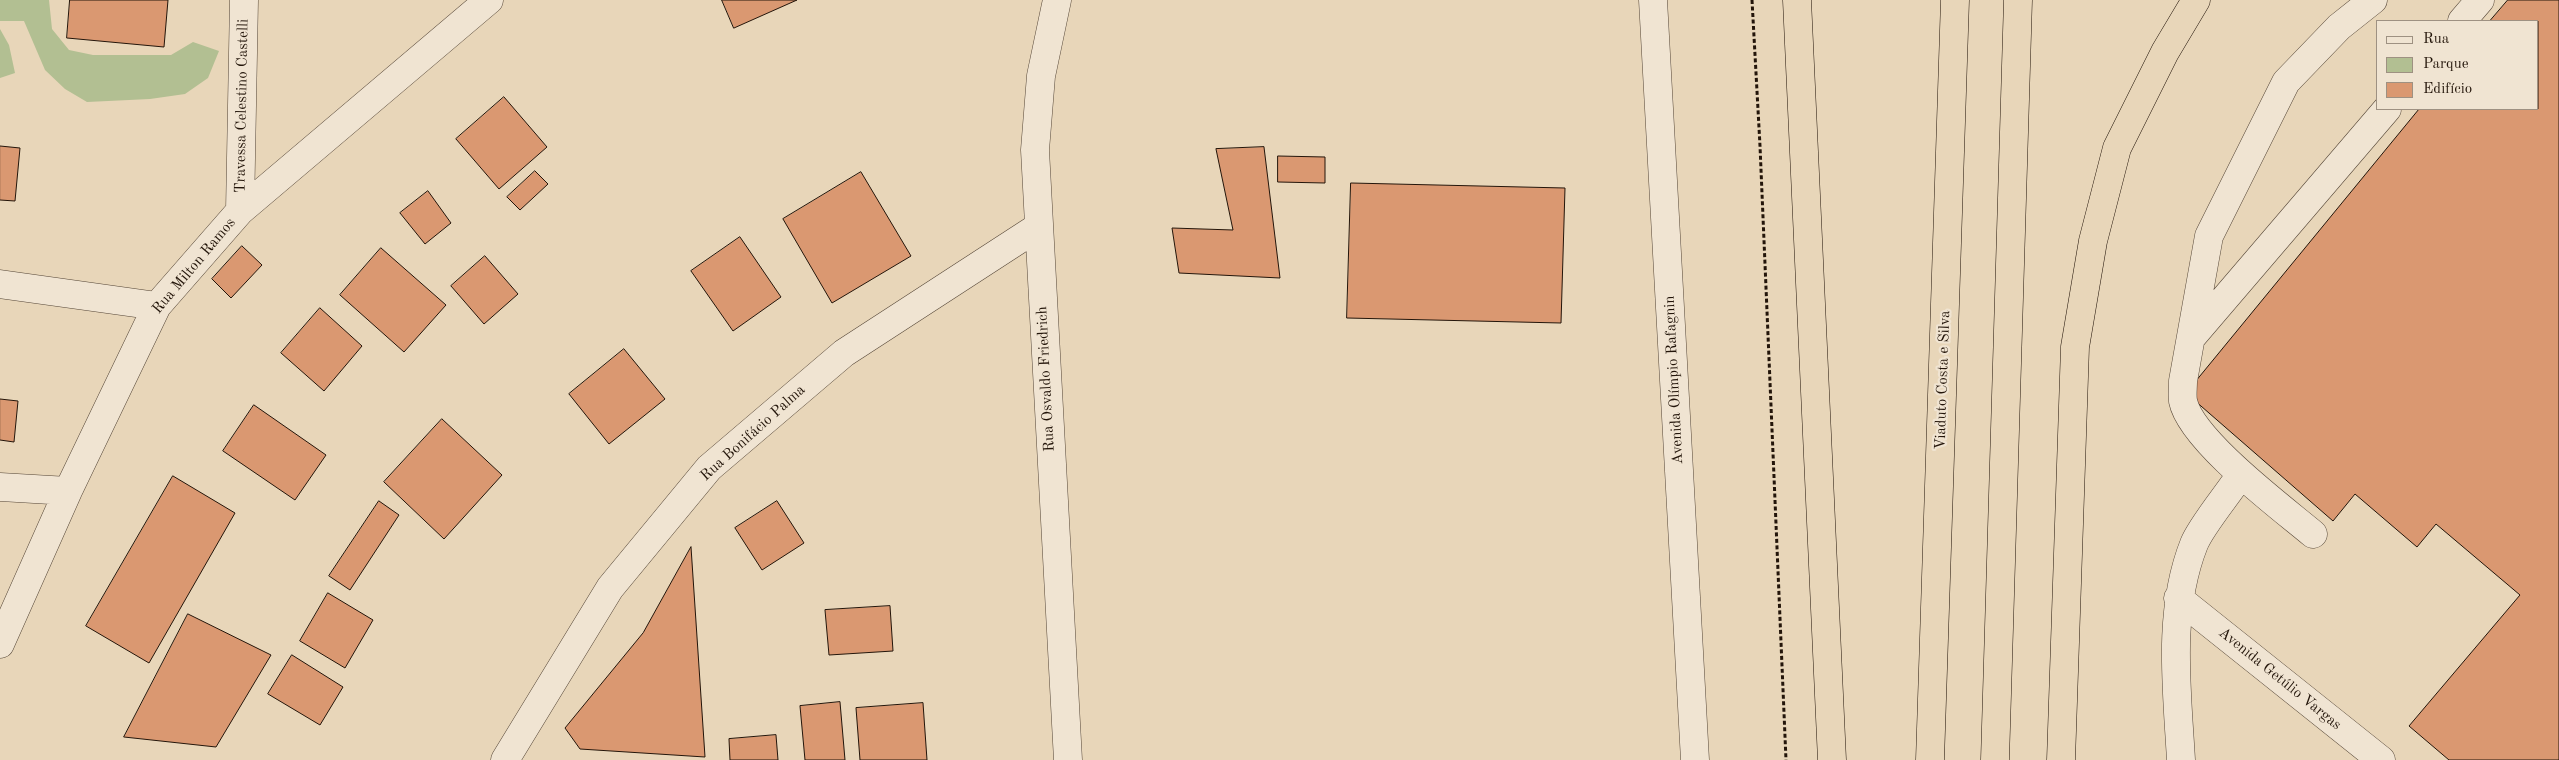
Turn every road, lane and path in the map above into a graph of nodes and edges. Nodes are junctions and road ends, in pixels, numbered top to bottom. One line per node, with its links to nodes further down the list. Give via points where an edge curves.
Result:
1 (244, 0): 14 (street, Travessa Celestino Castelli)
2 (489, 0): 14 (street, Rua Milton Ramos)
3 (1057, 0): 15 (street, Rua Osvaldo Friedrich, via 1041,76 1035,150)
4 (1653, 0): 27 (street, Avenida Olímpio Rafagnin)
5 (1752, 0): 28 (path)
6 (1797, 0): 29 (highway)
7 (1955, 0): 30 (highway, Viaduto Costa e Silva)
8 (2018, 0): 31 (highway)
9 (2196, 0): 32 (highway, via 2165,52 2117,148 2093,241 2075,347)
10 (2373, 0): 18 (street, via 2339,27 2286,82 2210,236)
11 (2480, 0): 12 (street)
12 (2463, 20)
13 (2386, 110): 18 (street)
14 (240, 211): 17 (street, Rua Milton Ramos)
15 (1038, 227): 25 (street, Rua Bonifácio Palma, via 844,352 710,468 610,588); 26 (street, Rua Osvaldo Friedrich)
16 (0, 284): 17 (street)
17 (157, 306): 21 (street, Rua Milton Ramos)
18 (2190, 339): 19 (street, via 2183,382 2184,402 2193,422)
19 (2241, 474): 22 (street); 23 (street, via 2194,543)
20 (0, 487): 21 (street)
21 (68, 491): 24 (street, Rua Milton Ramos)
22 (2313, 534)
23 (2178, 598): 33 (street); 34 (street, Avenida Getúlio Vargas)
24 (0, 644)
25 (505, 760)
26 (1068, 760)
27 (1695, 760)
28 (1786, 760)
29 (1832, 760)
30 (1930, 760)
31 (1995, 760)
32 (2061, 760)
33 (2181, 760)
34 (2381, 760)

